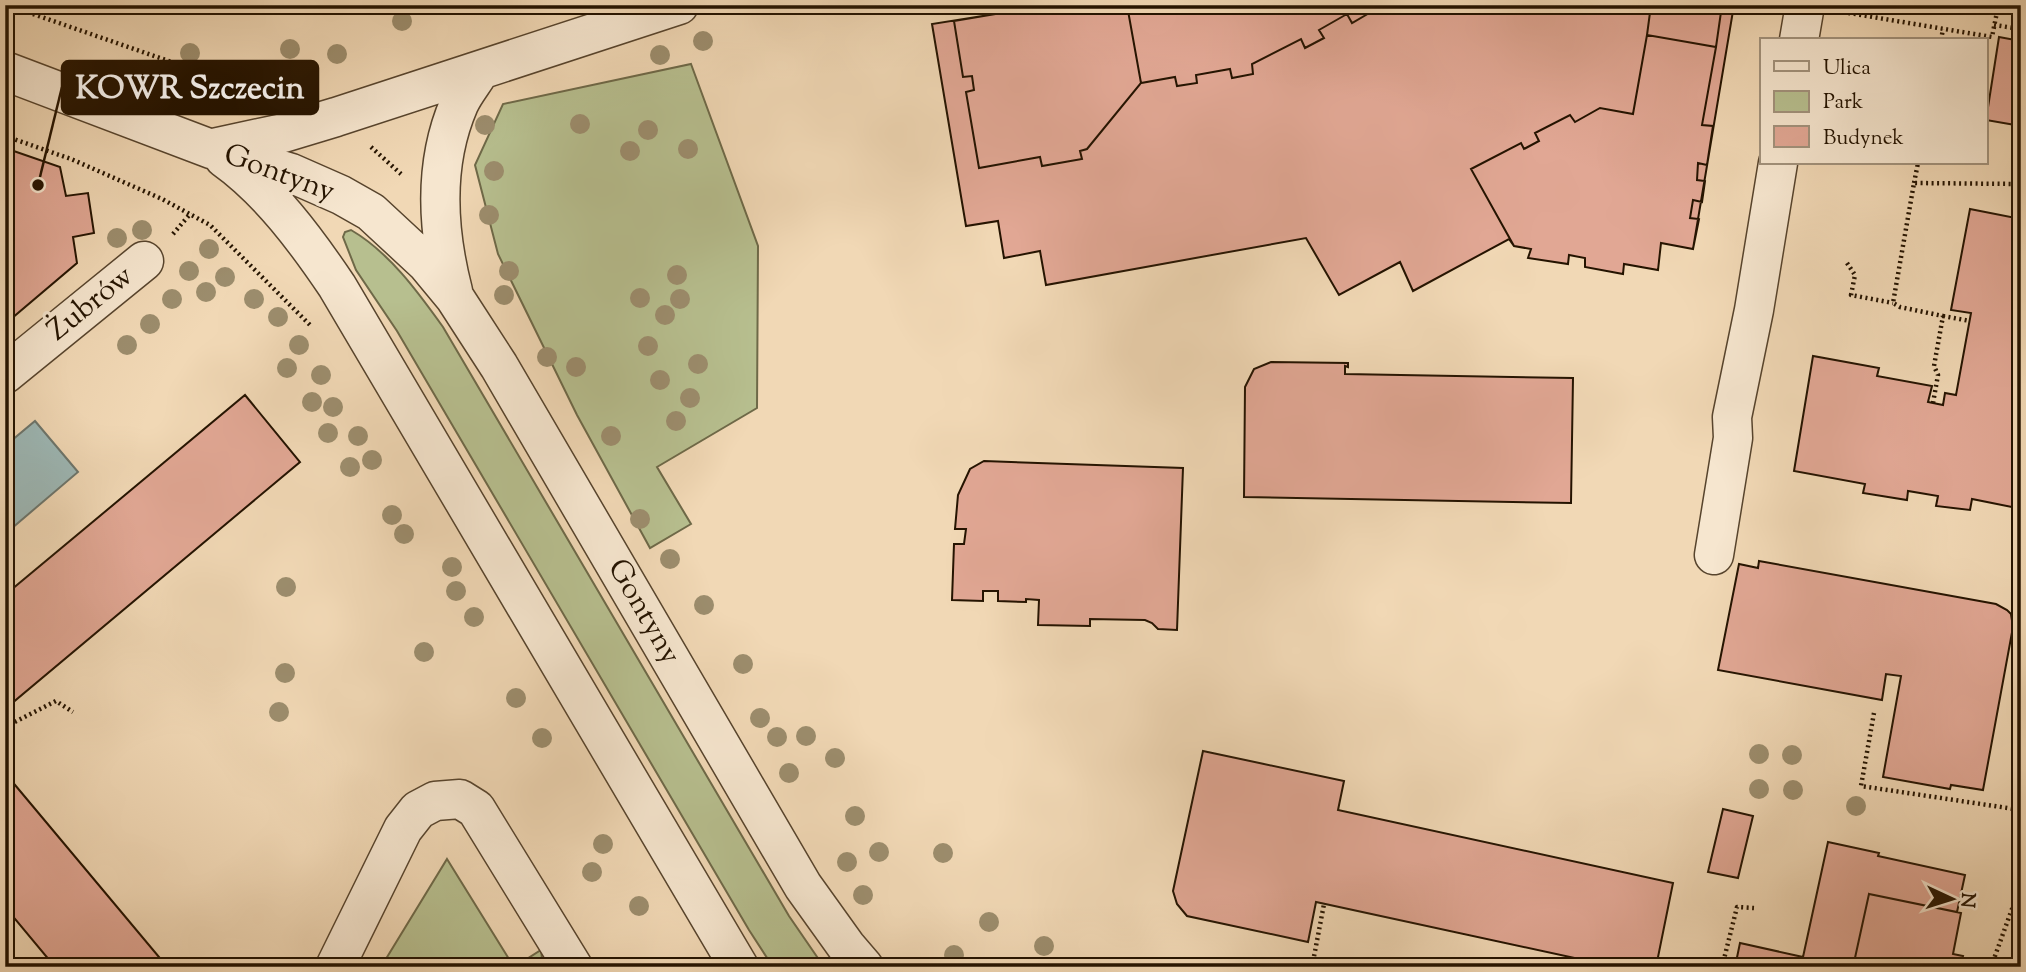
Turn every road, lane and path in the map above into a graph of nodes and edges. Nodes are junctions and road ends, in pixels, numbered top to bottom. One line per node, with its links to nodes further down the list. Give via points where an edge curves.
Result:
1 (7, 5): 13 (path)
2 (679, 5): 12 (street)
3 (1805, 5): 9 (street)
4 (2005, 5): 6 (path, via 1997,12)
5 (1842, 12): 7 (path)
6 (1994, 25): 7 (path, via 1992,37); 8 (path)
7 (1943, 29): 10 (path)
8 (2021, 29)
9 (1799, 38)
10 (1941, 38)
11 (5, 71): 16 (street)
12 (480, 72): 14 (street); 21 (street, via 460,101 448,134 441,167)
13 (268, 94)
14 (335, 117): 16 (street); 21 (path)
15 (5, 136): 22 (path, via 71,159)
16 (211, 149): 26 (street, Gontyny, via 290,173 371,212 426,262); 45 (street, Gontyny, via 269,200 337,286)
17 (1778, 164): 33 (street, via 1732,417)
18 (1917, 164): 19 (path)
19 (1914, 183): 20 (path); 27 (path)
20 (2021, 184)
21 (441, 207): 26 (street, via 442,243)
22 (191, 214): 23 (path); 30 (path, via 239,251)
23 (185, 221)
24 (144, 261): 31 (street, Żubrów)
25 (1847, 263): 27 (path, via 1855,275 1851,295)
26 (455, 298): 46 (street, Gontyny, via 803,886)
27 (1893, 303): 28 (path)
28 (1943, 316): 29 (path); 32 (path)
29 (1970, 321)
30 (318, 335)
31 (5, 373)
32 (1933, 403)
33 (1714, 555)
34 (73, 712): 36 (path, via 56,701)
35 (1874, 713): 37 (path, via 1861,786)
36 (5, 727)
37 (2021, 810)
38 (2021, 884): 49 (path)
39 (1324, 904): 47 (path)
40 (1754, 908): 48 (path, via 1737,908)
41 (5, 963): 42 (path)
42 (9, 967)
43 (335, 967): 44 (street, via 402,829 418,810 435,801 460,799 476,809)
44 (573, 967)
45 (738, 967)
46 (864, 967)
47 (1311, 967)
48 (1722, 967)
49 (1992, 967)

